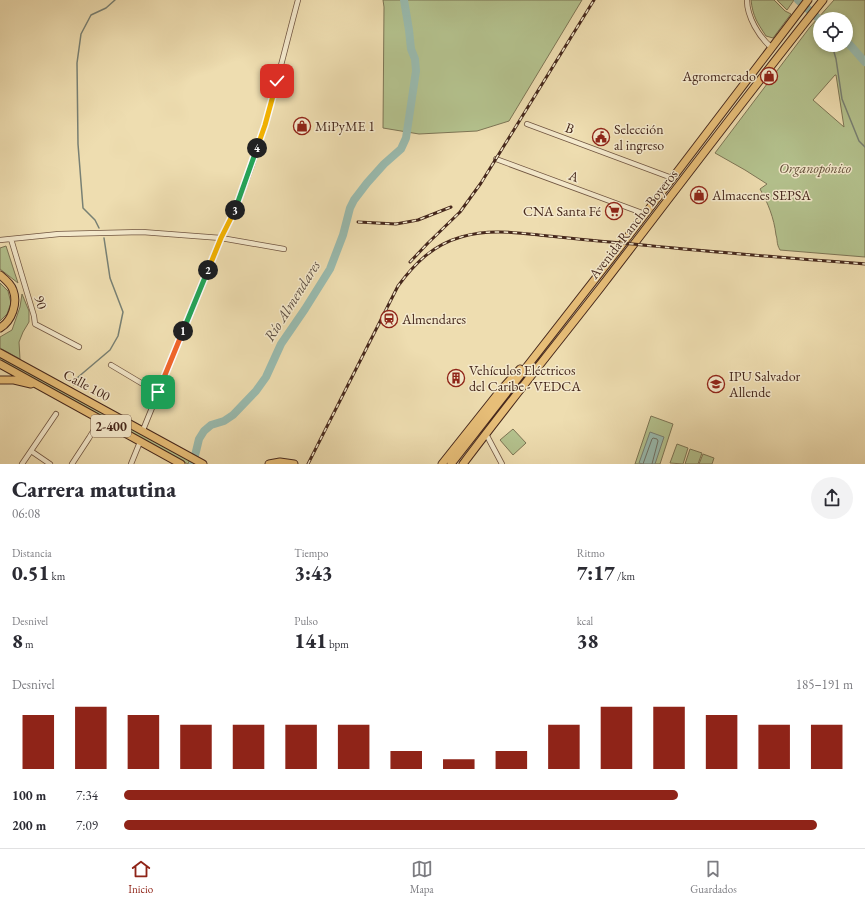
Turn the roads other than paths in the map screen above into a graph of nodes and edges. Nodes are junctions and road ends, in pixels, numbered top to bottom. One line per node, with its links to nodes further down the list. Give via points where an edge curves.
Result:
1 (298, 0): 10 (street, via 265,125 234,212)
2 (747, 0): 5 (street, via 751,18 766,43)
3 (823, 0): 27 (highway, Avenida Rancho Boyeros)
4 (808, 1): 5 (highway, Avenida Rancho Boyeros)
5 (772, 48): 8 (highway, Avenida Rancho Boyeros)
6 (528, 124): 8 (street, B)
7 (496, 159): 9 (street, A)
8 (672, 178): 9 (highway, Avenida Rancho Boyeros)
9 (644, 214): 17 (highway, Avenida Rancho Boyeros)
10 (221, 238): 11 (street, via 142,232 59,234); 13 (street); 23 (street)
11 (11, 239): 12 (street); 16 (street, 90, via 35,324)
12 (0, 240)
13 (284, 249)
14 (0, 276): 15 (highway, via 13,290 14,304 10,318)
15 (0, 328)
16 (79, 347)
17 (540, 350): 39 (highway, via 500,391); 40 (highway, Avenida Rancho Boyeros)
18 (0, 353): 26 (highway, Calle 100 / 2-400)
19 (0, 364): 22 (highway, Calle 100 / 2-400)
20 (111, 365): 23 (street)
21 (0, 380): 22 (highway, via 14,380)
22 (41, 387): 25 (highway, Calle 100 / 2-400)
23 (158, 392): 26 (street)
24 (56, 414): 29 (street)
25 (100, 420): 28 (highway, Calle 100 / 2-400); 32 (street)
26 (143, 430): 35 (highway, Calle 100 / 2-400)
27 (486, 434): 41 (highway, Avenida Rancho Boyeros); 42 (street)
28 (140, 442): 33 (street); 34 (highway, Calle 100 / 2-400)
29 (30, 451): 30 (street); 31 (street)
30 (22, 464)
31 (50, 464)
32 (72, 464)
33 (131, 464)
34 (181, 464)
35 (203, 464)
36 (269, 464): 38 (highway)
37 (278, 464): 38 (highway)
38 (293, 464)
39 (442, 464)
40 (451, 464)
41 (463, 464)
42 (502, 464)

